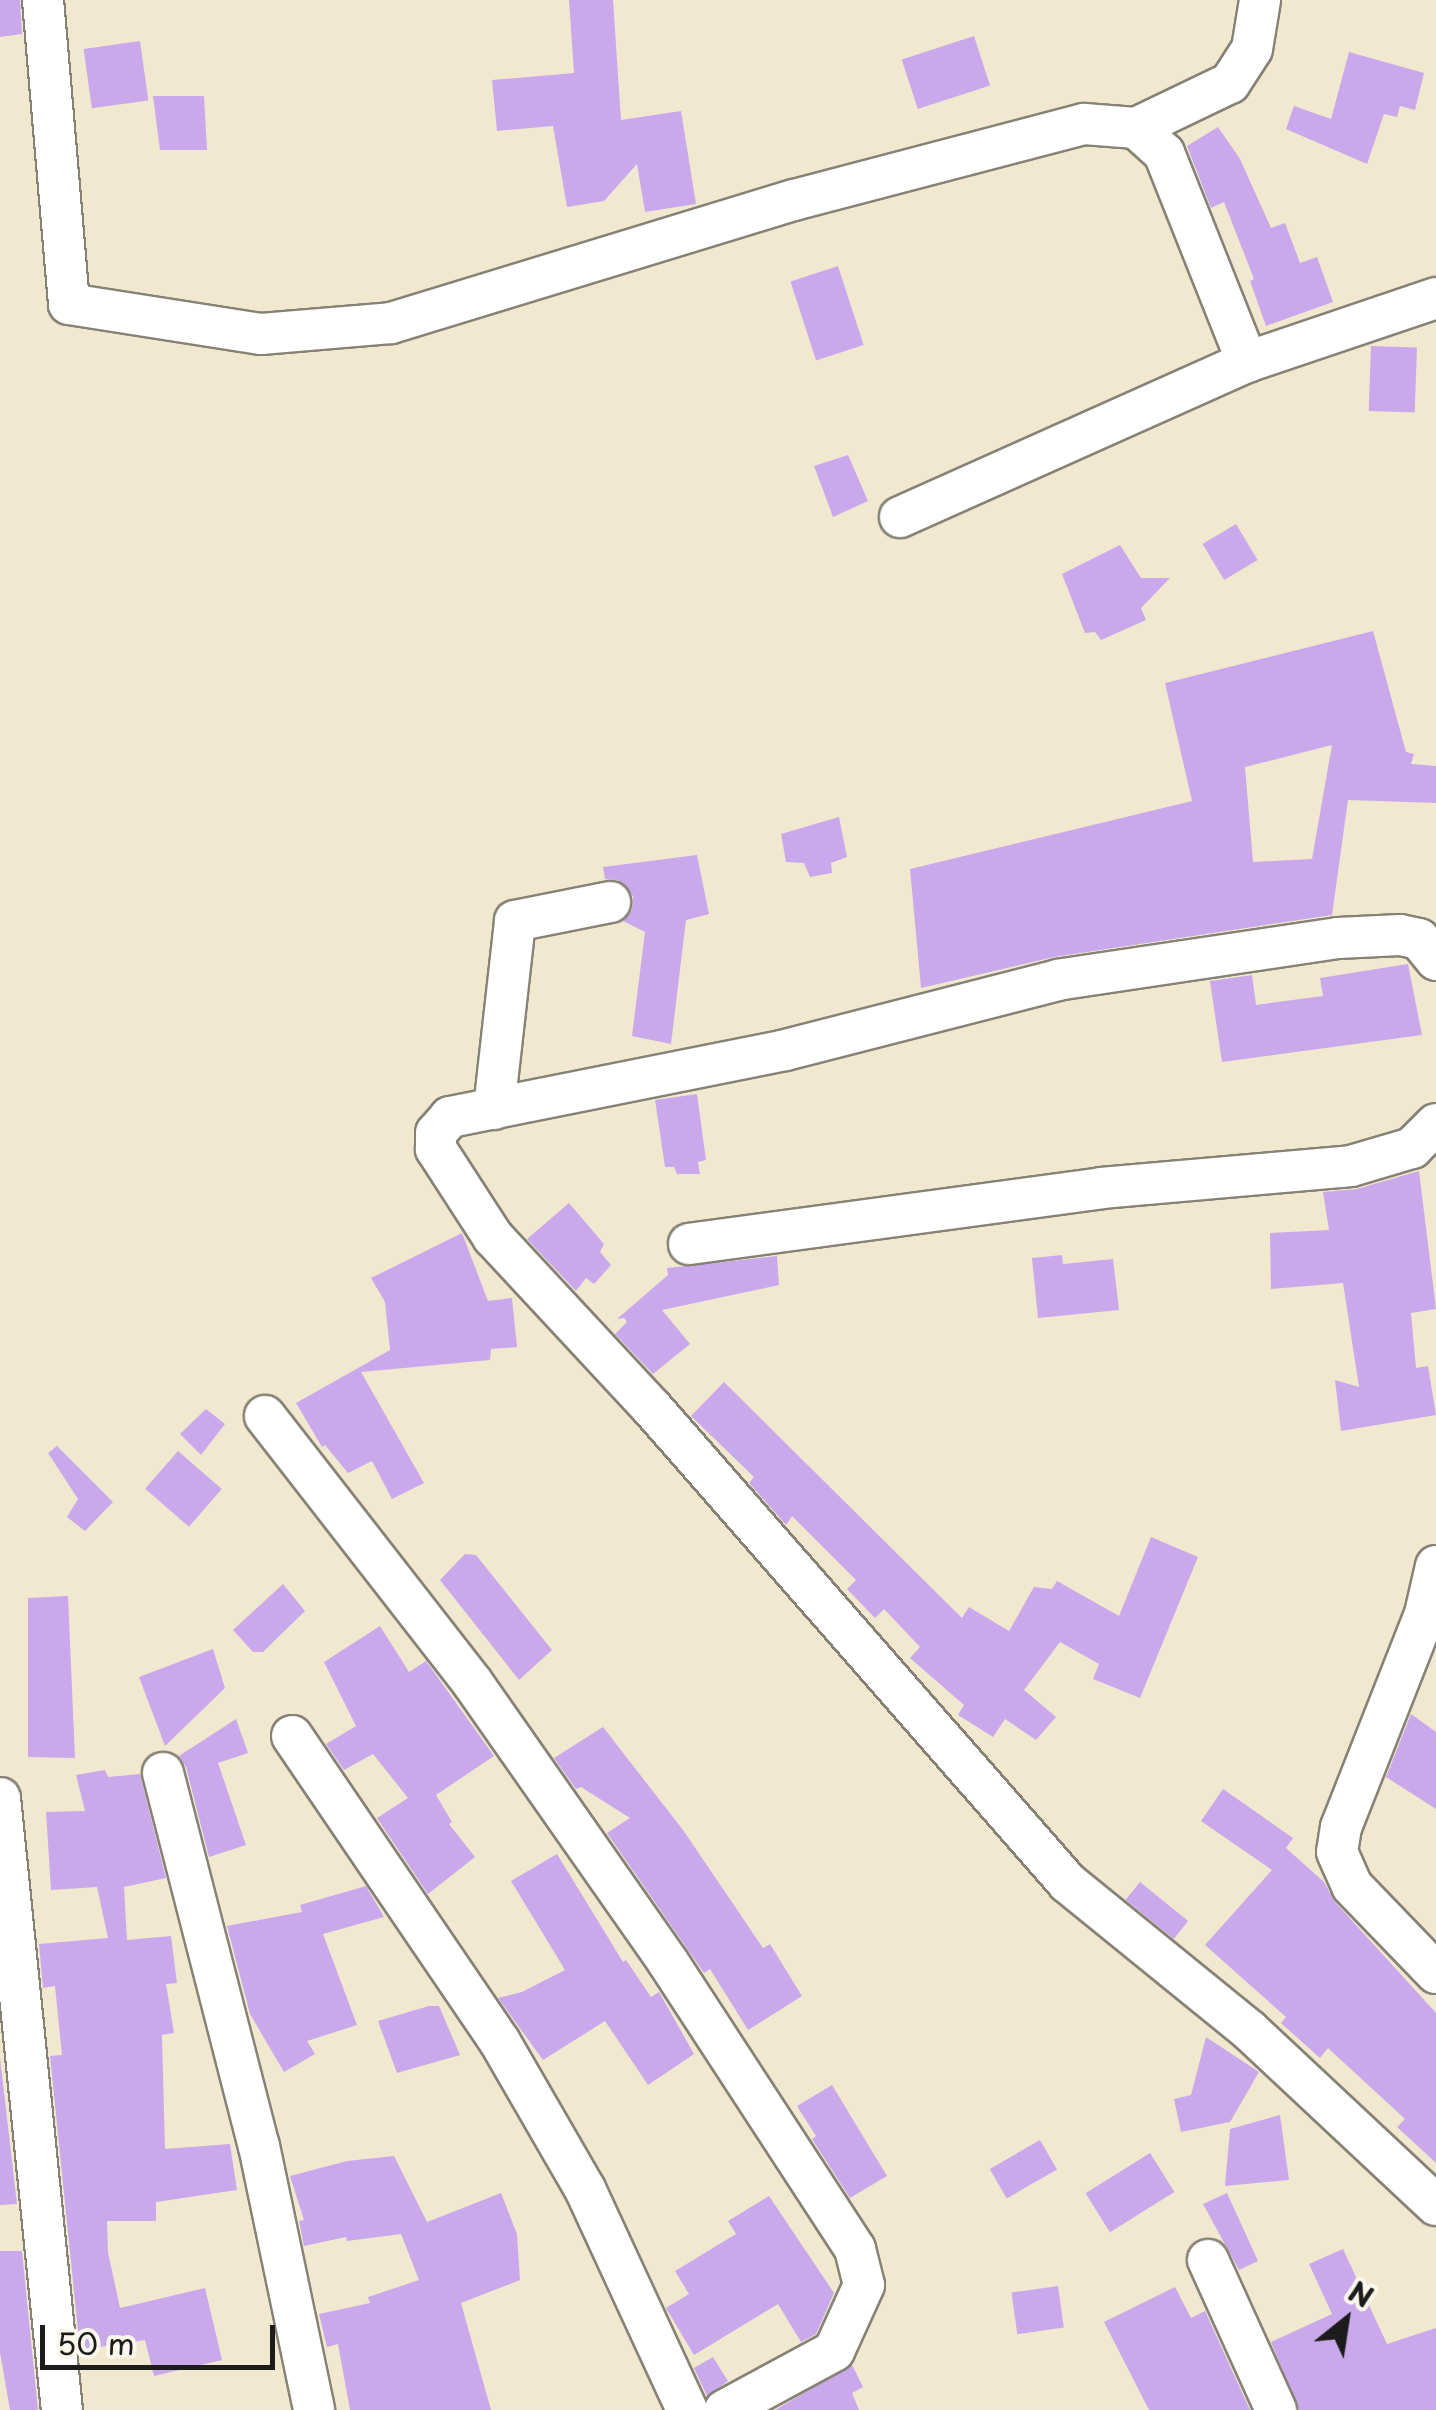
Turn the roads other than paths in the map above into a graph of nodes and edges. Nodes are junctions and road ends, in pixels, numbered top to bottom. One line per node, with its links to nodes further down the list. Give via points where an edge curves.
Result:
1 (43, 0): 3 (street, via 69,304 261,334 390,322 794,200 1084,124)
2 (1260, 0): 3 (street, via 1252,49 1230,83)
3 (1136, 128): 5 (street, via 1164,153)
4 (1436, 298): 5 (street)
5 (1248, 362): 6 (street)
6 (900, 517)
7 (610, 902): 9 (street, via 515,921)
8 (1436, 960): 9 (street, via 1419,939 1338,938 1058,980 786,1050)
9 (494, 1109): 18 (street, via 450,1117 436,1132 436,1149 493,1237 1068,1882 1249,2030)
10 (1436, 1124): 11 (street, via 1412,1148 1352,1166 1101,1188)
11 (689, 1244)
12 (265, 1416): 23 (street, via 483,1698 668,1962 855,2248 864,2285 834,2351)
13 (1436, 1566): 17 (street, via 1425,1614 1337,1852 1352,1886)
14 (292, 1736): 22 (street, via 500,2042 585,2190)
15 (163, 1773): 21 (street, via 258,2146)
16 (0, 1798): 20 (street)
17 (1436, 1973)
18 (1436, 2204)
19 (1208, 2260): 24 (street)
20 (62, 2410)
21 (314, 2410)
22 (687, 2410)
23 (725, 2410)
24 (1276, 2410)

